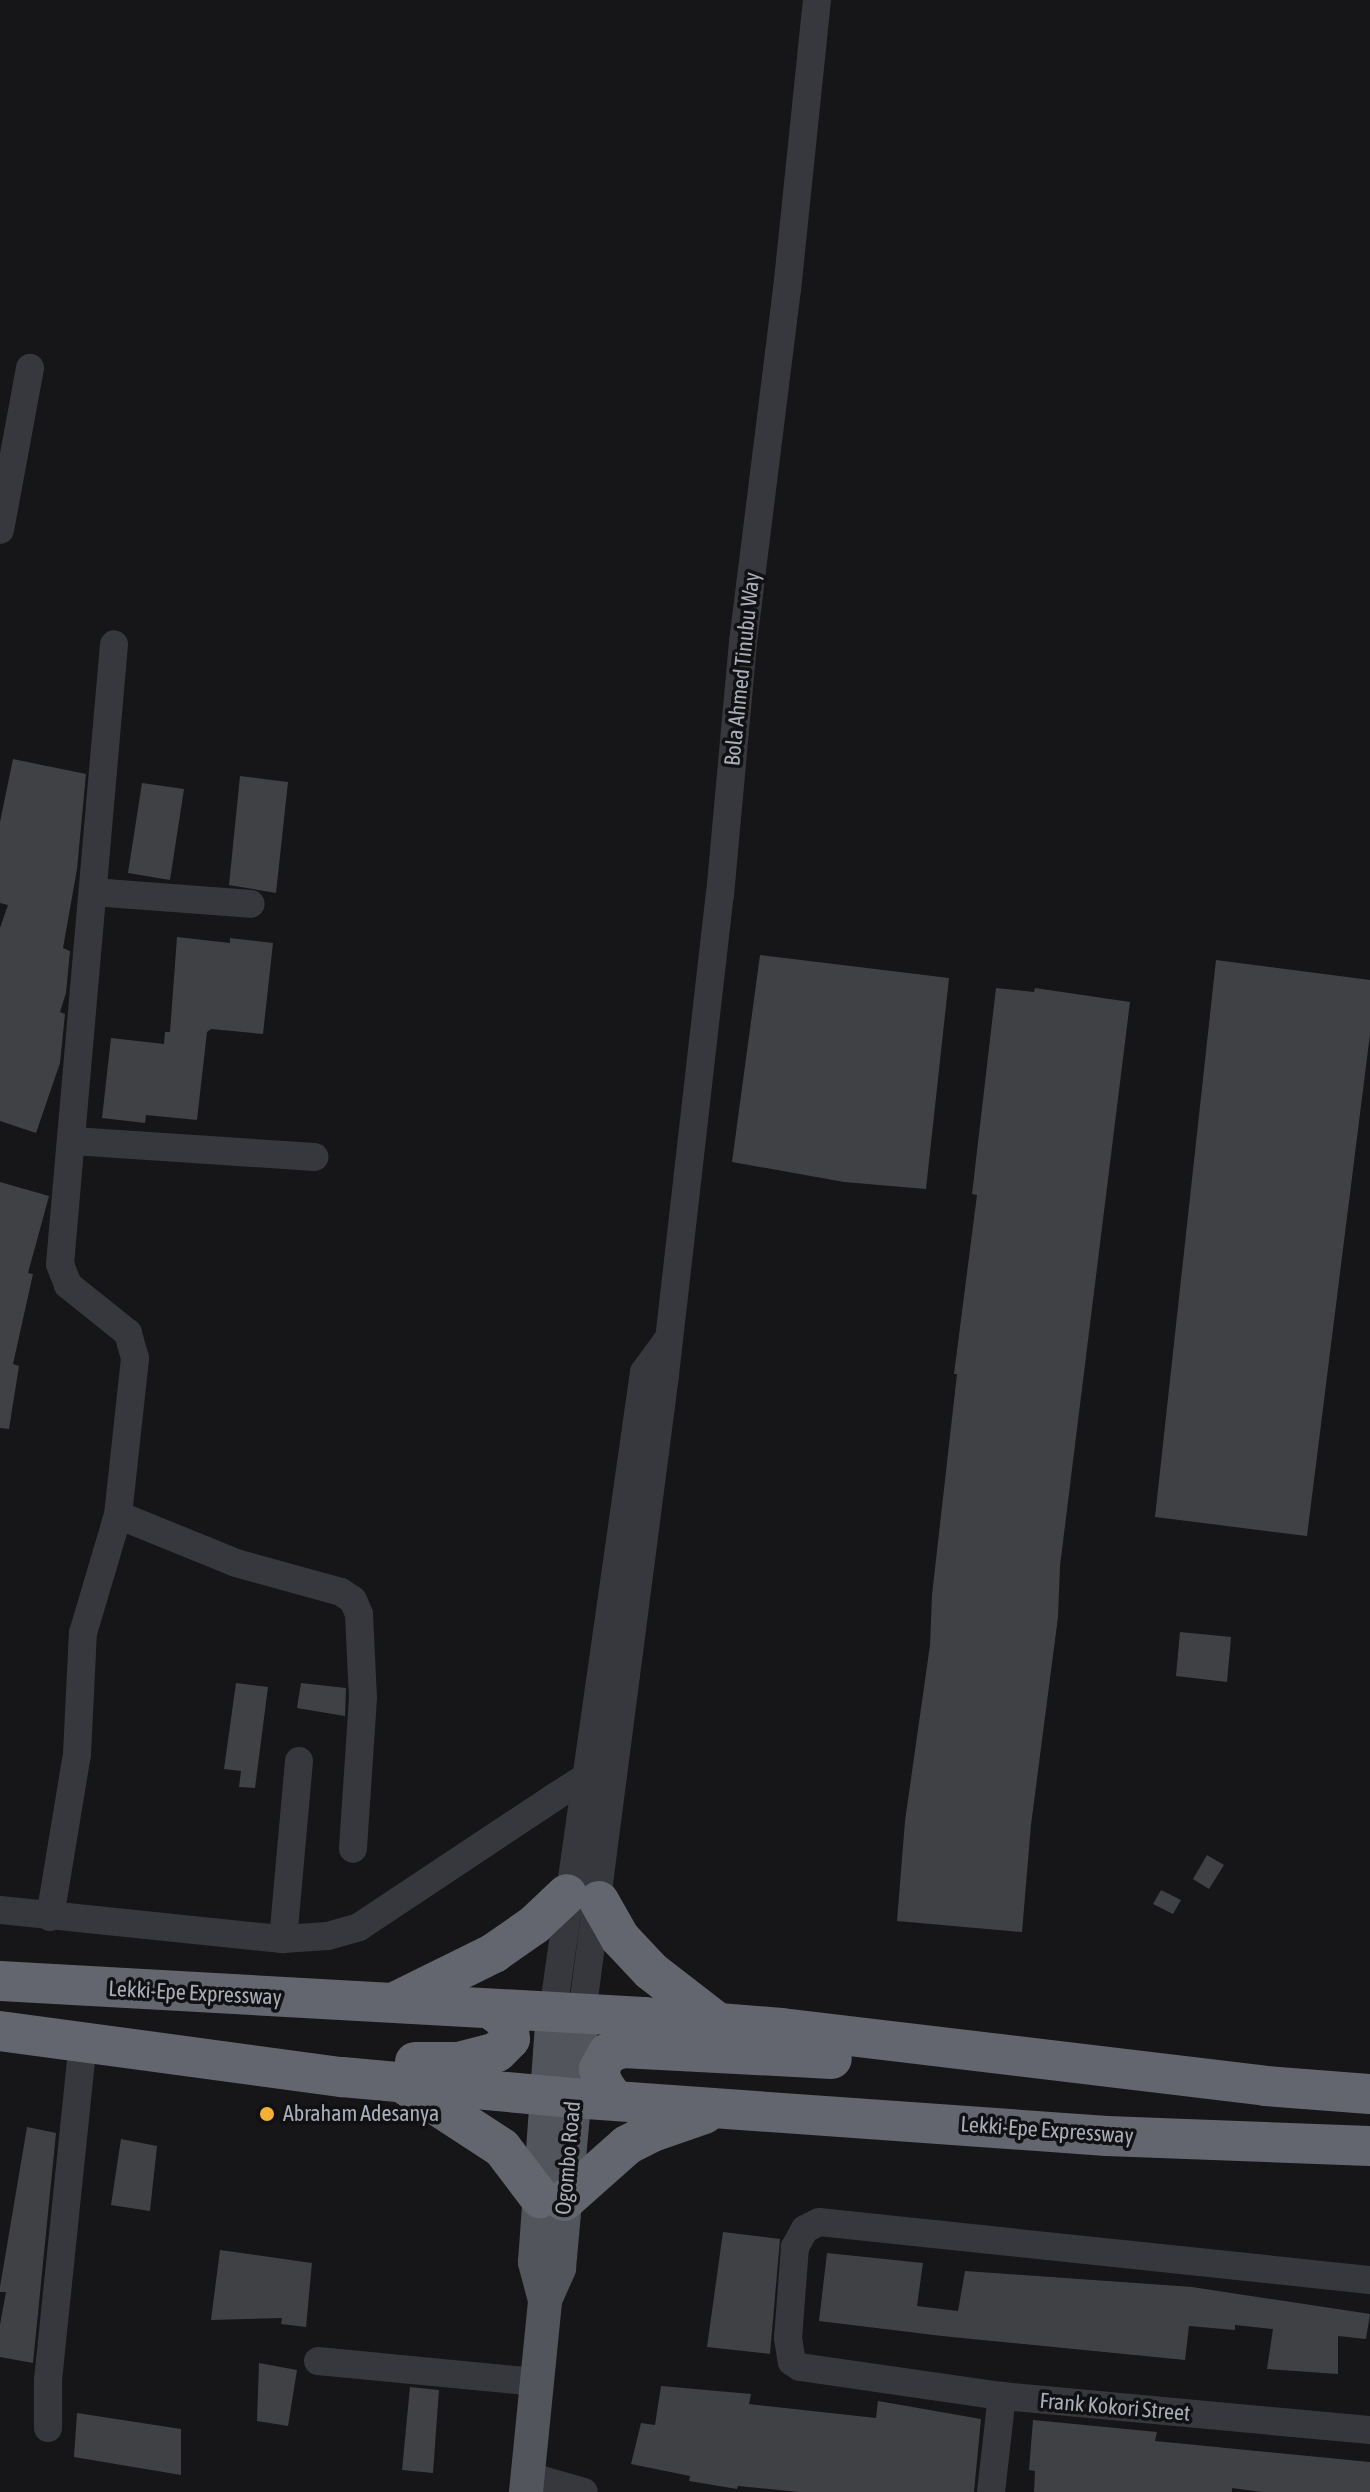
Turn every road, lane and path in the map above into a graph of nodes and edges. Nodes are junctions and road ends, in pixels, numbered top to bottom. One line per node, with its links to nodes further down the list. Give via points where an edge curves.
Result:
1 (817, 0): 11 (street, Bola Ahmed Tinubu Way, via 669,1338 644,1372)
2 (30, 368): 3 (street)
3 (0, 530)
4 (114, 644): 5 (street)
5 (93, 892): 6 (street); 7 (street)
6 (251, 904)
7 (73, 1141): 8 (street); 9 (street, via 60,1264 68,1285 128,1333 135,1358)
8 (314, 1157)
9 (118, 1515): 12 (street, via 236,1563 341,1592 353,1600 359,1614 363,1698); 15 (street, via 83,1633 77,1754)
10 (299, 1761): 16 (street)
11 (601, 1777): 13 (street); 16 (street, via 359,1927 328,1936)
12 (353, 1849)
13 (583, 1898): 18 (highway, via 494,1953); 20 (street); 21 (highway, via 651,1971)
14 (0, 1910): 15 (street)
15 (50, 1917): 16 (street)
16 (283, 1939)
17 (0, 1981): 18 (highway, Lekki-Epe Expressway)
18 (390, 2004): 19 (highway, Lekki-Epe Expressway)
19 (492, 2010): 20 (highway, Lekki-Epe Expressway); 24 (highway, via 508,2022 510,2039 482,2058 458,2062 199,2045)
20 (567, 2013): 21 (highway, Lekki-Epe Expressway); 28 (main road, Ogombo Road)
21 (718, 2023): 25 (highway, Lekki-Epe Expressway)
22 (0, 2031): 23 (highway)
23 (83, 2041): 24 (highway); 37 (street, via 48,2380)
24 (160, 2052): 26 (highway, Lekki-Epe Expressway)
25 (1016, 2054): 27 (highway); 29 (highway, via 876,2061 623,2048 608,2053 599,2069)
26 (400, 2082): 28 (highway, Lekki-Epe Expressway); 32 (highway, via 502,2148)
27 (1370, 2094)
28 (560, 2097): 29 (highway, Lekki-Epe Expressway); 32 (main road, Ogombo Road)
29 (613, 2099): 30 (highway, Lekki-Epe Expressway)
30 (723, 2108): 31 (highway, Lekki-Epe Expressway, via 1107,2136); 32 (highway, via 627,2145)
31 (1370, 2146)
32 (552, 2200): 35 (main road, Ogombo Road, via 535,2262 545,2300)
33 (1370, 2280): 36 (street, Frank Kokori Street, via 854,2225 810,2225 795,2247 789,2304 792,2362)
34 (318, 2361): 35 (street)
35 (536, 2382): 39 (main road, Ogombo Road)
36 (1002, 2396): 38 (street, Frank Kokori Street); 41 (street)
37 (48, 2428)
38 (1370, 2430)
39 (527, 2484): 40 (street)
40 (584, 2492)
41 (991, 2492)

